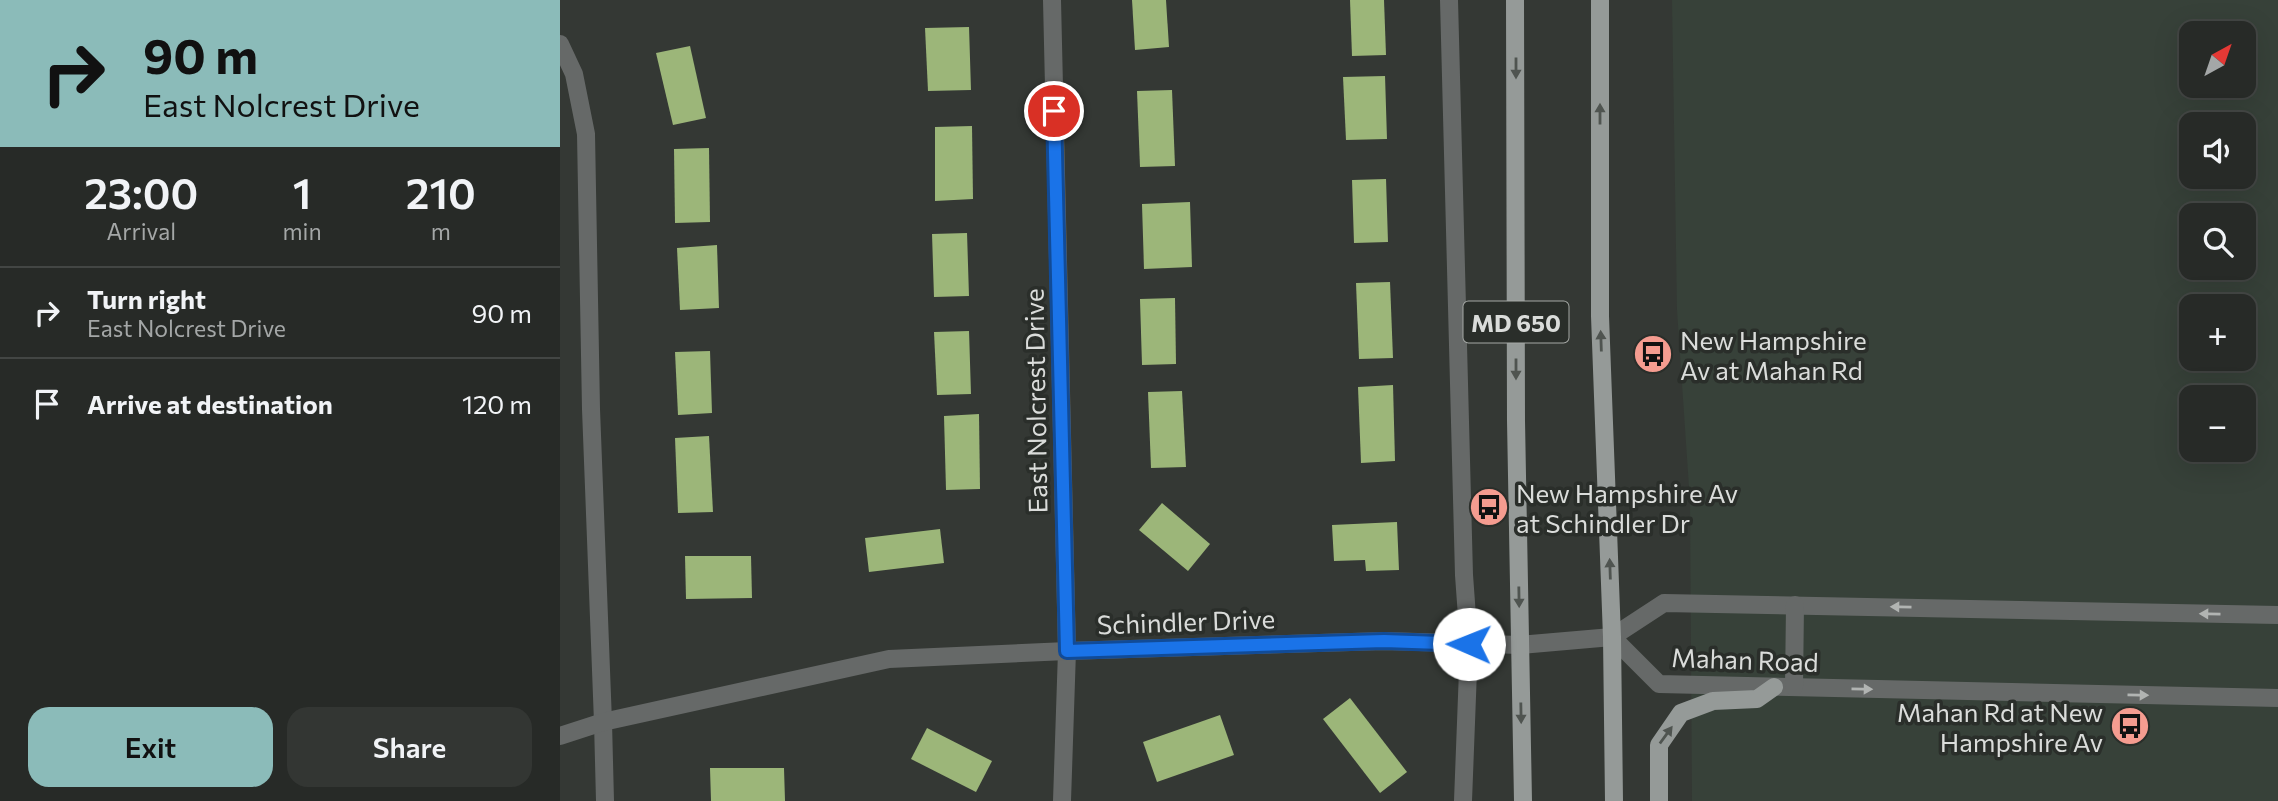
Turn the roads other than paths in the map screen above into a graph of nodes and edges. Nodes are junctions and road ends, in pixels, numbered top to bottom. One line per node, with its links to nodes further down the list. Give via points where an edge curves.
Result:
1 (1052, 0): 11 (street, East Nolcrest Drive)
2 (1449, 0): 9 (street)
3 (1515, 0): 10 (main road, MD 650, one-way to 10)
4 (1600, 0): 8 (main road, MD 650, one-way to 4, via 1600,316)
5 (560, 44): 15 (street, via 574,74 586,134 590,409)
6 (1795, 605): 7 (street, Mahan Road, one-way to 6); 8 (street, Mahan Road, via 1664,603); 13 (street)
7 (2278, 615)
8 (1612, 637): 10 (street, Schindler Drive); 12 (street, Mahan Road, via 1659,684); 21 (main road, MD 650)
9 (1469, 644): 10 (street, Schindler Drive); 11 (street, Schindler Drive, via 1384,641); 19 (street)
10 (1520, 645): 20 (main road, MD 650, one-way to 20)
11 (1067, 651): 15 (street, Schindler Drive, via 889,659); 18 (street, East Nolcrest Drive)
12 (1774, 687): 13 (street, Mahan Road); 22 (main road, one-way to 12, via 1659,745 1681,713 1713,701 1756,699)
13 (1794, 687): 14 (street, Mahan Road, one-way to 14)
14 (2278, 698)
15 (603, 722): 16 (street, Schindler Drive); 17 (street)
16 (560, 736)
17 (605, 801)
18 (1062, 801)
19 (1463, 801)
20 (1523, 801)
21 (1614, 801)
22 (1659, 801)

